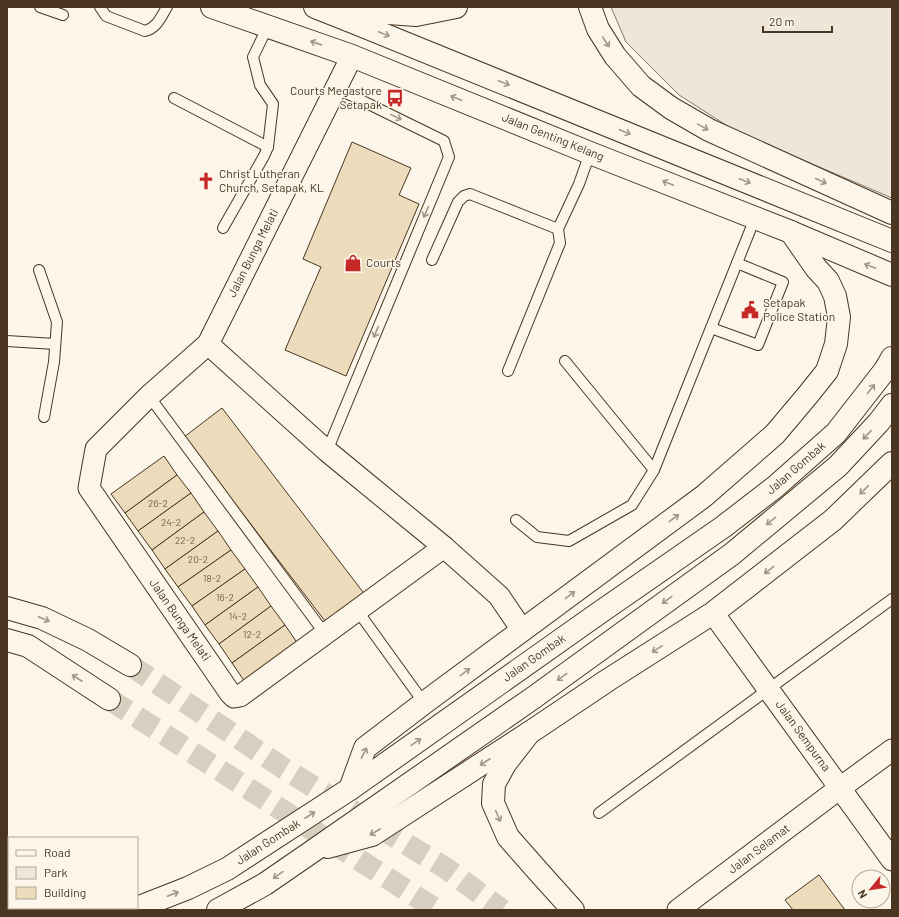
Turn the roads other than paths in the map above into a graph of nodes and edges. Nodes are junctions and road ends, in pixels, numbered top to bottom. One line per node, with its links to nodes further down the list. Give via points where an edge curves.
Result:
1 (40, 7): 8 (lane)
2 (100, 7): 3 (lane, via 106,16 150,30)
3 (167, 7)
4 (212, 7): 10 (main road, Jalan Genting Kelang)
5 (315, 7): 9 (main road)
6 (456, 7): 9 (main road, via 416,15 374,12)
7 (590, 7): 16 (main road, one-way to 16, via 598,29 615,56 641,86 671,108 709,130)
8 (63, 15)
9 (348, 20): 21 (main road, one-way to 21)
10 (268, 26): 11 (main road, Jalan Genting Kelang, one-way to 10); 14 (lane, via 254,57 260,85 273,104)
11 (352, 56): 12 (street, Jalan Bunga Melati); 15 (main road, Jalan Genting Kelang, one-way to 11)
12 (336, 88): 29 (street, Jalan Bunga Melati); 36 (lane, one-way to 36, via 444,141 449,157)
13 (174, 98): 14 (lane)
14 (268, 147): 18 (lane)
15 (590, 152): 17 (main road, Jalan Genting Kelang, one-way to 15); 19 (lane, via 579,184)
16 (892, 212)
17 (755, 218): 20 (main road, Jalan Genting Kelang); 23 (lane)
18 (223, 228)
19 (558, 229): 22 (lane, via 470,194 458,202); 32 (lane, via 560,243)
20 (791, 232): 25 (main road, Jalan Genting Kelang, one-way to 20); 45 (main road, one-way to 20, via 704,496 775,434 827,371 836,344 839,317 835,296 828,281)
21 (892, 241)
22 (432, 260)
23 (737, 262): 26 (lane); 26 (lane, via 784,282 758,345)
24 (39, 270): 28 (lane, via 57,322)
25 (892, 275)
26 (711, 328): 38 (lane)
27 (7, 341): 28 (lane)
28 (55, 344): 35 (lane)
29 (208, 344): 33 (street, Jalan Bunga Melati); 36 (street)
30 (892, 358): 55 (main road, Jalan Gombak, one-way to 30, via 723,527 775,487 836,433 886,370)
31 (565, 362): 38 (lane)
32 (508, 371)
33 (149, 396): 46 (lane); 46 (street, Jalan Bunga Melati, via 96,449 89,488 230,693 234,697 240,696)
34 (892, 405): 57 (main road, Jalan Gombak, one-way to 57, via 838,466 732,554 533,698)
35 (44, 417)
36 (327, 451): 40 (street)
37 (892, 463): 44 (main road, one-way to 44, via 833,520)
38 (654, 470): 39 (lane, via 632,505 569,540 537,537)
39 (516, 520)
40 (444, 547): 43 (street, Jalan Bunga Melati); 45 (street, via 499,596)
41 (892, 599): 49 (lane)
42 (7, 608): 48 (main road, one-way to 48, via 42,618 88,640)
43 (357, 610): 46 (street, Jalan Bunga Melati); 51 (lane)
44 (713, 613): 49 (street, Jalan Sempurna); 52 (main road, one-way to 52)
45 (522, 630): 51 (main road, one-way to 45)
46 (325, 634)
47 (7, 640): 50 (main road, one-way to 47, via 28,646)
48 (130, 665)
49 (769, 689): 54 (street, Jalan Sempurna); 56 (lane)
50 (109, 699)
51 (424, 703): 55 (main road, one-way to 51, via 365,748)
52 (529, 733): 57 (main road, one-way to 57, via 372,835); 61 (main road, one-way to 61, via 505,764 494,784 493,803 508,837)
53 (892, 750): 54 (street, Jalan Selamat)
54 (840, 788): 58 (street, Jalan Sempurna); 62 (street, Jalan Selamat)
55 (350, 789): 59 (main road, Jalan Gombak, one-way to 55, via 227,869)
56 (599, 813)
57 (310, 852): 60 (main road, Jalan Gombak, one-way to 60, via 265,884)
58 (892, 860)
59 (138, 908)
60 (218, 910)
61 (573, 910)
62 (678, 910)

